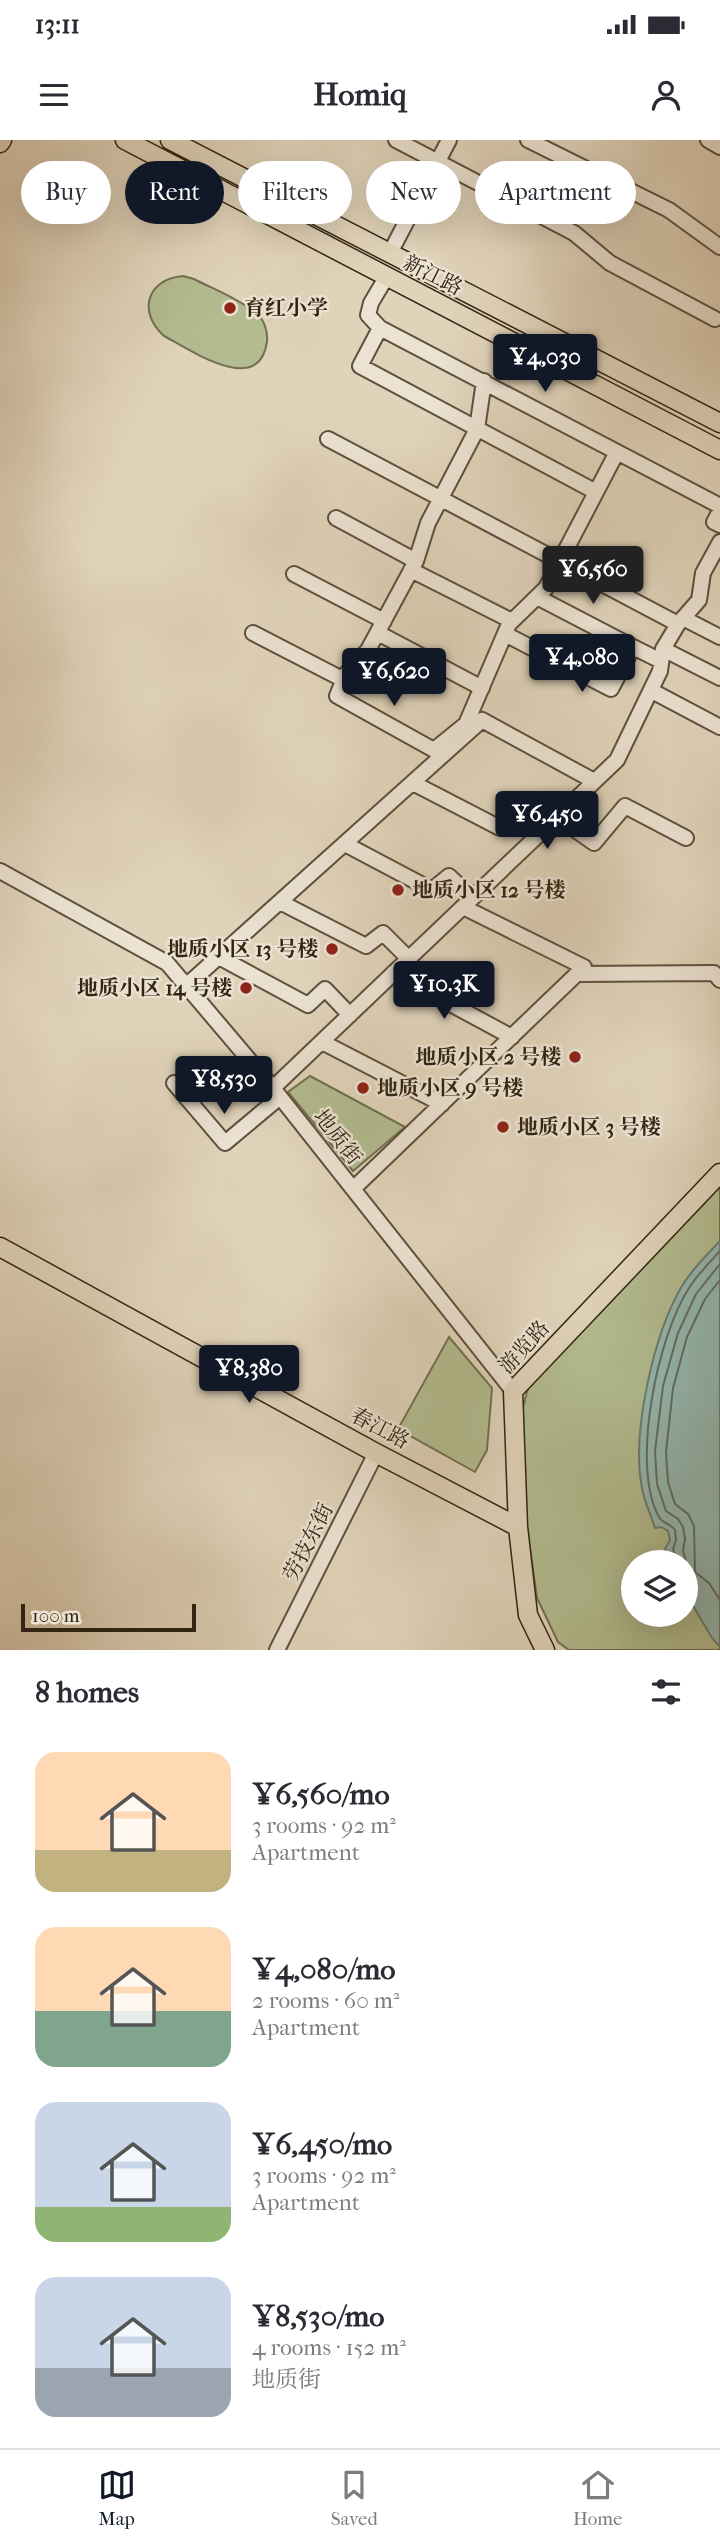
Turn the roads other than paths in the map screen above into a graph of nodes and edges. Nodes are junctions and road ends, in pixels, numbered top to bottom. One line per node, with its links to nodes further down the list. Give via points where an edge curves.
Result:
1 (125, 140): 14 (main road, 新江路)
2 (170, 140): 13 (main road, 新江路)
3 (396, 140): 8 (street)
4 (449, 140): 9 (street)
5 (528, 140): 12 (street, via 669,210)
6 (708, 140): 7 (street)
7 (720, 147)
8 (436, 161)
9 (438, 161)
10 (461, 174): 15 (street, via 574,233 610,263)
11 (405, 224): 13 (street)
12 (720, 247)
13 (390, 253): 18 (main road, 新江路)
14 (387, 276): 16 (street, via 368,315); 21 (main road, 新江路)
15 (715, 318)
16 (380, 328): 17 (street); 19 (street, via 360,366)
17 (484, 382): 19 (street); 22 (street)
18 (720, 423)
19 (477, 429): 23 (street); 24 (street)
20 (328, 439): 24 (street)
21 (720, 450)
22 (617, 452): 23 (street); 25 (street)
23 (596, 492): 29 (street)
24 (441, 499): 29 (street); 30 (street)
25 (720, 508): 27 (street, via 714,522)
26 (336, 518): 30 (street)
27 (720, 525)
28 (718, 549): 34 (street, via 704,573 699,600)
29 (560, 562): 32 (street); 34 (street)
30 (413, 565): 33 (street); 35 (street)
31 (294, 574): 35 (street)
32 (537, 597): 33 (street); 39 (street)
33 (512, 621): 37 (street)
34 (680, 621): 38 (street); 40 (street)
35 (381, 627): 42 (street); 43 (street)
36 (253, 633): 42 (street)
37 (505, 634): 39 (street, via 611,689); 43 (street)
38 (720, 638)
39 (633, 647): 40 (street)
40 (662, 655): 41 (street); 44 (street)
41 (720, 678)
42 (344, 680): 43 (street, via 337,696 434,750 466,724)
43 (482, 688)
44 (652, 691): 45 (street); 46 (street, via 617,760)
45 (720, 727)
46 (594, 781): 47 (street, via 482,720); 48 (street)
47 (412, 783): 49 (street, via 500,828 517,814); 51 (street)
48 (557, 817): 49 (street); 50 (street, via 594,843 625,806)
49 (538, 835): 54 (street)
50 (686, 838)
51 (345, 844): 53 (street); 54 (street, via 432,890 449,876)
52 (0, 871): 60 (street, 地质街, via 167,963)
53 (280, 902): 55 (street); 56 (street, via 366,946 383,933)
54 (468, 902): 56 (street); 58 (street, via 584,967)
55 (219, 957): 60 (street); 61 (street, via 308,1005 325,989)
56 (409, 959): 57 (street)
57 (393, 973): 61 (street); 62 (street)
58 (578, 974): 59 (street, via 714,973); 62 (street)
59 (720, 980)
60 (186, 986): 65 (street, 地质街)
61 (350, 1015): 63 (street)
62 (512, 1037): 66 (street)
63 (322, 1042): 65 (street); 66 (street)
64 (174, 1083): 65 (street, via 225,1143)
65 (276, 1093): 68 (street, 地质街)
66 (442, 1104): 68 (street)
67 (720, 1173): 70 (main road, 游览路)
68 (353, 1189): 70 (street, 地质街)
69 (0, 1247): 71 (main road, 春江路)
70 (513, 1391): 72 (main road, 游览路)
71 (376, 1453): 72 (main road, 春江路); 73 (street, 劳技东街)
72 (518, 1527): 74 (main road, 游览路, via 528,1615)
73 (277, 1650)
74 (545, 1650)

